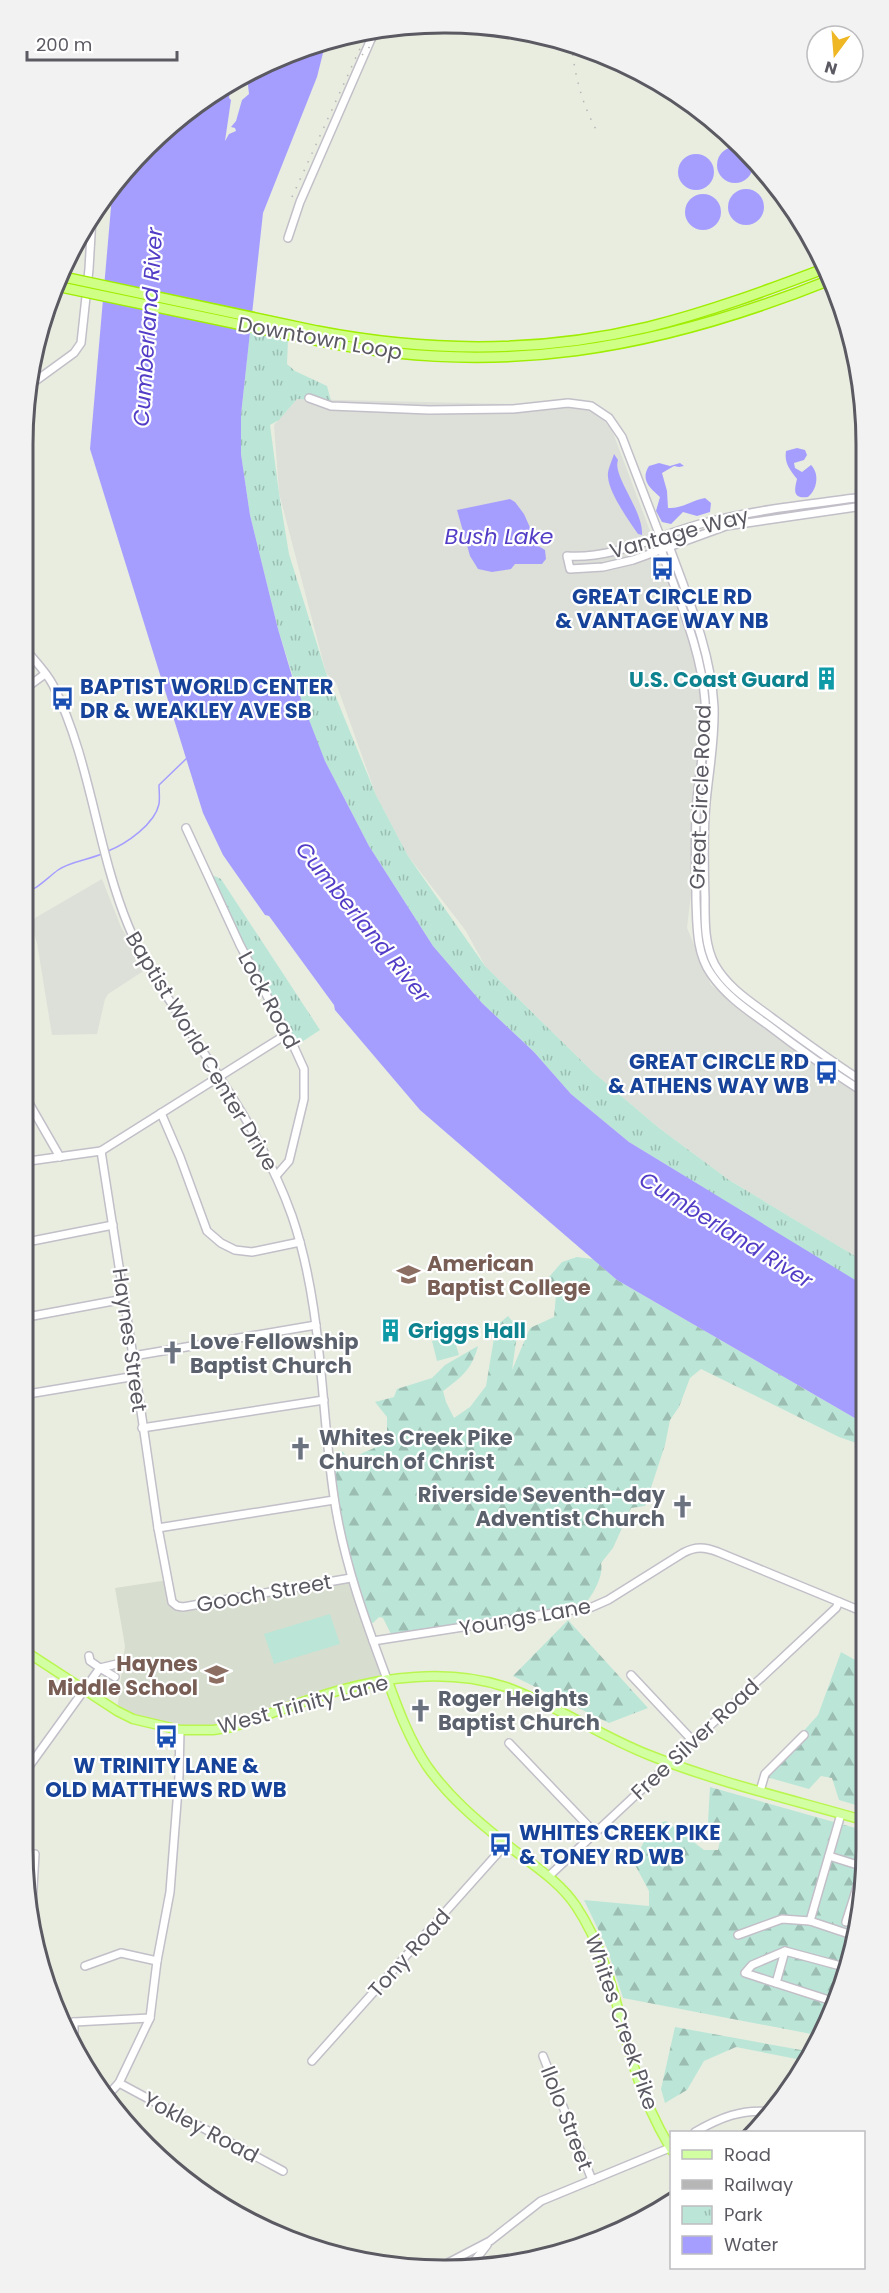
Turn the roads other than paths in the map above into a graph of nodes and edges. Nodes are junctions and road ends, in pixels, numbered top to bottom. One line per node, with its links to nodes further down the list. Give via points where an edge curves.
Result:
1 (371, 40): 3 (street)
2 (90, 235): 9 (street, via 81,343 74,353)
3 (288, 238)
4 (818, 271): 8 (highway, Downtown Loop, via 712,309 577,340 444,347)
5 (68, 278): 8 (highway, Downtown Loop, bridge)
6 (823, 283): 8 (highway, Downtown Loop, via 653,338 526,357 430,356 350,348)
7 (64, 287): 8 (highway, Downtown Loop, bridge)
8 (316, 335)
9 (39, 379)
10 (309, 398): 13 (street, Great Circle Road, via 331,406 429,410 513,409 568,403 591,406 609,418 622,436)
11 (856, 498): 13 (street, Vantage Way, via 747,513)
12 (856, 508): 14 (street, Vantage Way, via 726,526)
13 (660, 536): 14 (street, Great Circle Road); 15 (street, Great Circle Road); 15 (street, Vantage Way, via 615,552 567,556 570,569 603,567)
14 (669, 546): 15 (street, Vantage Way); 22 (street, Great Circle Road, via 704,647 713,690 714,735 704,846 706,925 711,954 724,978 740,993)
15 (661, 549): 23 (street, Great Circle Road, via 694,643 704,692 705,738 694,846 697,928 703,958 727,994)
16 (33, 659): 17 (street, Baptist World Center Drive)
17 (45, 674): 18 (street); 21 (street, Baptist World Center Drive, via 81,754 127,924 146,963)
18 (33, 683)
19 (186, 828): 20 (street, Lock Road, via 240,945)
20 (287, 1034): 21 (street); 29 (street, Lock Road, via 303,1069 304,1099 289,1161)
21 (219, 1077): 25 (street); 29 (street, Baptist World Center Drive, via 254,1131)
22 (856, 1077)
23 (856, 1087)
24 (33, 1110): 27 (street)
25 (161, 1113): 26 (street); 32 (street, via 207,1231 235,1250 252,1252)
26 (101, 1151): 27 (street); 30 (street, Haynes Street)
27 (60, 1157): 28 (street)
28 (33, 1161)
29 (276, 1176): 32 (street, Baptist World Center Drive)
30 (113, 1225): 31 (street); 33 (street, Haynes Street)
31 (33, 1241)
32 (300, 1242): 35 (street, Baptist World Center Drive)
33 (124, 1299): 34 (street); 36 (street, Haynes Street)
34 (33, 1316)
35 (316, 1325): 36 (street); 39 (street, Baptist World Center Drive)
36 (133, 1356): 37 (street, Haynes Street)
37 (136, 1376): 38 (street); 40 (street, Haynes Street)
38 (33, 1393)
39 (324, 1400): 40 (street); 41 (street, Baptist World Center Drive)
40 (142, 1428): 42 (street, Haynes Street)
41 (334, 1500): 42 (street); 43 (street, Baptist World Center Drive)
42 (158, 1528): 45 (street, Haynes Street, via 172,1602)
43 (351, 1578): 45 (street, Gooch Street); 47 (street, Baptist World Center Drive)
44 (839, 1602): 46 (street, Youngs Lane); 47 (street, Youngs Lane, via 708,1548 695,1547 592,1607); 58 (street, Free Silver Road)
45 (177, 1606)
46 (856, 1609)
47 (373, 1641): 54 (street, Baptist World Center Drive)
48 (33, 1655): 55 (main road, West Trinity Lane)
49 (89, 1656): 51 (street)
50 (121, 1663): 51 (street)
51 (100, 1668): 53 (street); 55 (street)
52 (632, 1675): 58 (street)
53 (115, 1677)
54 (387, 1679): 56 (main road, West Trinity Lane, via 338,1691 233,1727); 61 (main road, West Trinity Lane, via 468,1678 504,1686); 66 (main road, Whites Creek Pike, via 402,1720 427,1766 465,1810)
55 (85, 1690): 56 (main road, West Trinity Lane, via 133,1719); 60 (street)
56 (180, 1730): 78 (street, via 170,1892)
57 (804, 1735): 62 (street, via 765,1774)
58 (693, 1741): 61 (street, Free Silver Road)
59 (509, 1743): 65 (street)
60 (33, 1761)
61 (669, 1762): 62 (main road, West Trinity Lane); 65 (street, Free Silver Road)
62 (760, 1791): 63 (main road, West Trinity Lane)
63 (842, 1814): 64 (main road, West Trinity Lane); 68 (street)
64 (856, 1818)
65 (595, 1833): 71 (street, Free Silver Road)
66 (506, 1844): 71 (main road, Whites Creek Pike); 88 (street, Tony Road)
67 (35, 1854): 70 (street)
68 (829, 1856): 69 (street); 73 (street)
69 (855, 1864)
70 (34, 1873)
71 (549, 1876): 93 (main road, Whites Creek Pike, via 575,1904 602,1954 633,2066)
72 (852, 1901): 74 (street)
73 (810, 1921): 75 (street); 76 (street, via 782,1920)
74 (846, 1922)
75 (847, 1933)
76 (738, 1935)
77 (785, 1951): 80 (street); 81 (street); 81 (street, via 752,1965 745,1973)
78 (157, 1962): 79 (street, via 121,1953); 83 (street)
79 (85, 1966)
80 (839, 1966)
81 (776, 1983): 82 (street)
82 (827, 2000)
83 (150, 2018): 84 (street); 89 (street)
84 (75, 2022): 85 (street); 86 (street)
85 (71, 2023)
86 (74, 2029)
87 (543, 2055): 96 (street, Ilolo Street)
88 (312, 2061)
89 (118, 2083): 90 (street); 95 (street, Yokley Road)
90 (112, 2090)
91 (761, 2111): 92 (street, via 731,2115)
92 (699, 2131)
93 (670, 2147)
94 (670, 2149): 96 (street)
95 (283, 2172)
96 (592, 2180): 97 (street, via 541,2201)
97 (490, 2241): 98 (street); 99 (street)
98 (478, 2258)
99 (454, 2260)

